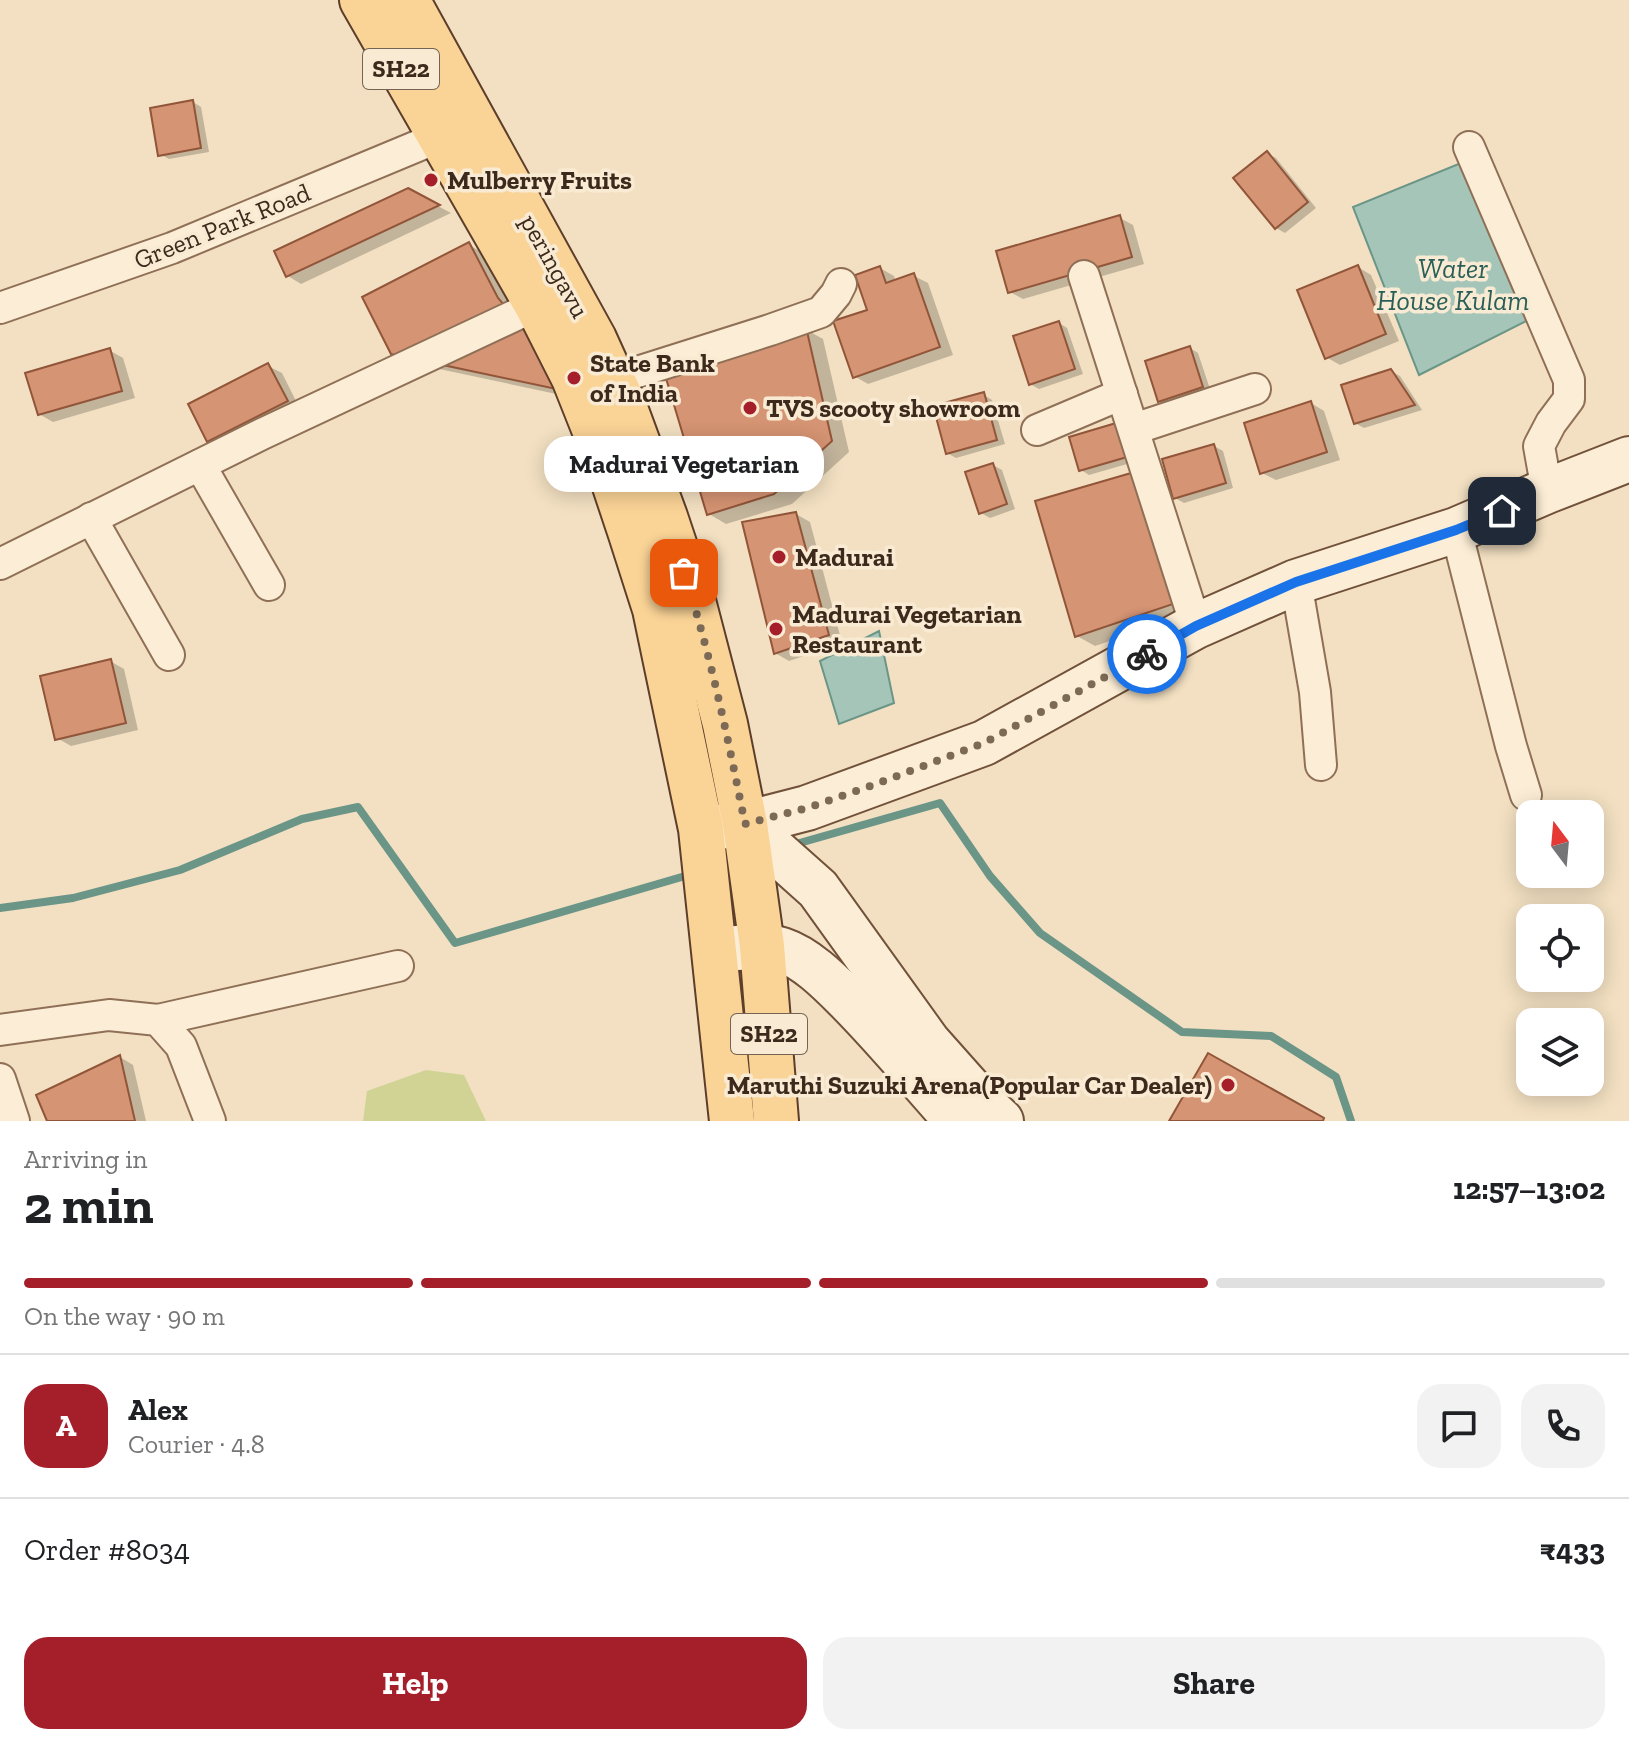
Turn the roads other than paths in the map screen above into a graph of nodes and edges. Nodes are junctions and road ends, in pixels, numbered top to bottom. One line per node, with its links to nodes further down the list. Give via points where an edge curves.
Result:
1 (362, 0): 3 (main road, SH22)
2 (407, 0): 3 (main road, peringavu / SH22)
3 (457, 129): 7 (main road, SH22); 8 (street, Green Park Road, via 172,248); 9 (main road, peringavu / SH22, via 560,275)
4 (1469, 147): 16 (street, via 1569,380 1569,399 1539,446)
5 (1084, 276): 11 (street)
6 (841, 284): 9 (street, via 821,312)
7 (537, 305): 15 (street); 26 (main road, SH22, via 605,456 655,609)
8 (0, 308)
9 (612, 380): 27 (main road, peringavu / SH22, via 693,601)
10 (1255, 389): 12 (street)
11 (1122, 394): 12 (street); 13 (street)
12 (1134, 429): 22 (street)
13 (1037, 430)
14 (1629, 459): 16 (street)
15 (200, 465): 17 (street); 21 (street)
16 (1547, 491): 18 (street)
17 (91, 518): 19 (street); 23 (street)
18 (1456, 530): 20 (street); 25 (street)
19 (0, 564)
20 (1296, 582): 22 (street); 24 (street)
21 (269, 585)
22 (1196, 626): 27 (street, via 984,743 807,808)
23 (169, 655)
24 (1321, 765)
25 (1526, 795)
26 (701, 835): 27 (street); 29 (main road, SH22)
27 (757, 845): 28 (main road, SH22); 39 (street, via 818,889 928,1042)
28 (762, 946): 29 (street); 37 (main road, SH22); 38 (street, via 803,961 831,983)
29 (715, 950): 36 (main road, SH22)
30 (398, 966): 31 (street)
31 (158, 1020): 32 (street, via 109,1015); 35 (street, via 181,1046)
32 (0, 1030)
33 (0, 1079): 34 (street)
34 (14, 1121)
35 (210, 1121)
36 (732, 1121)
37 (776, 1121)
38 (957, 1121)
39 (1001, 1121)

